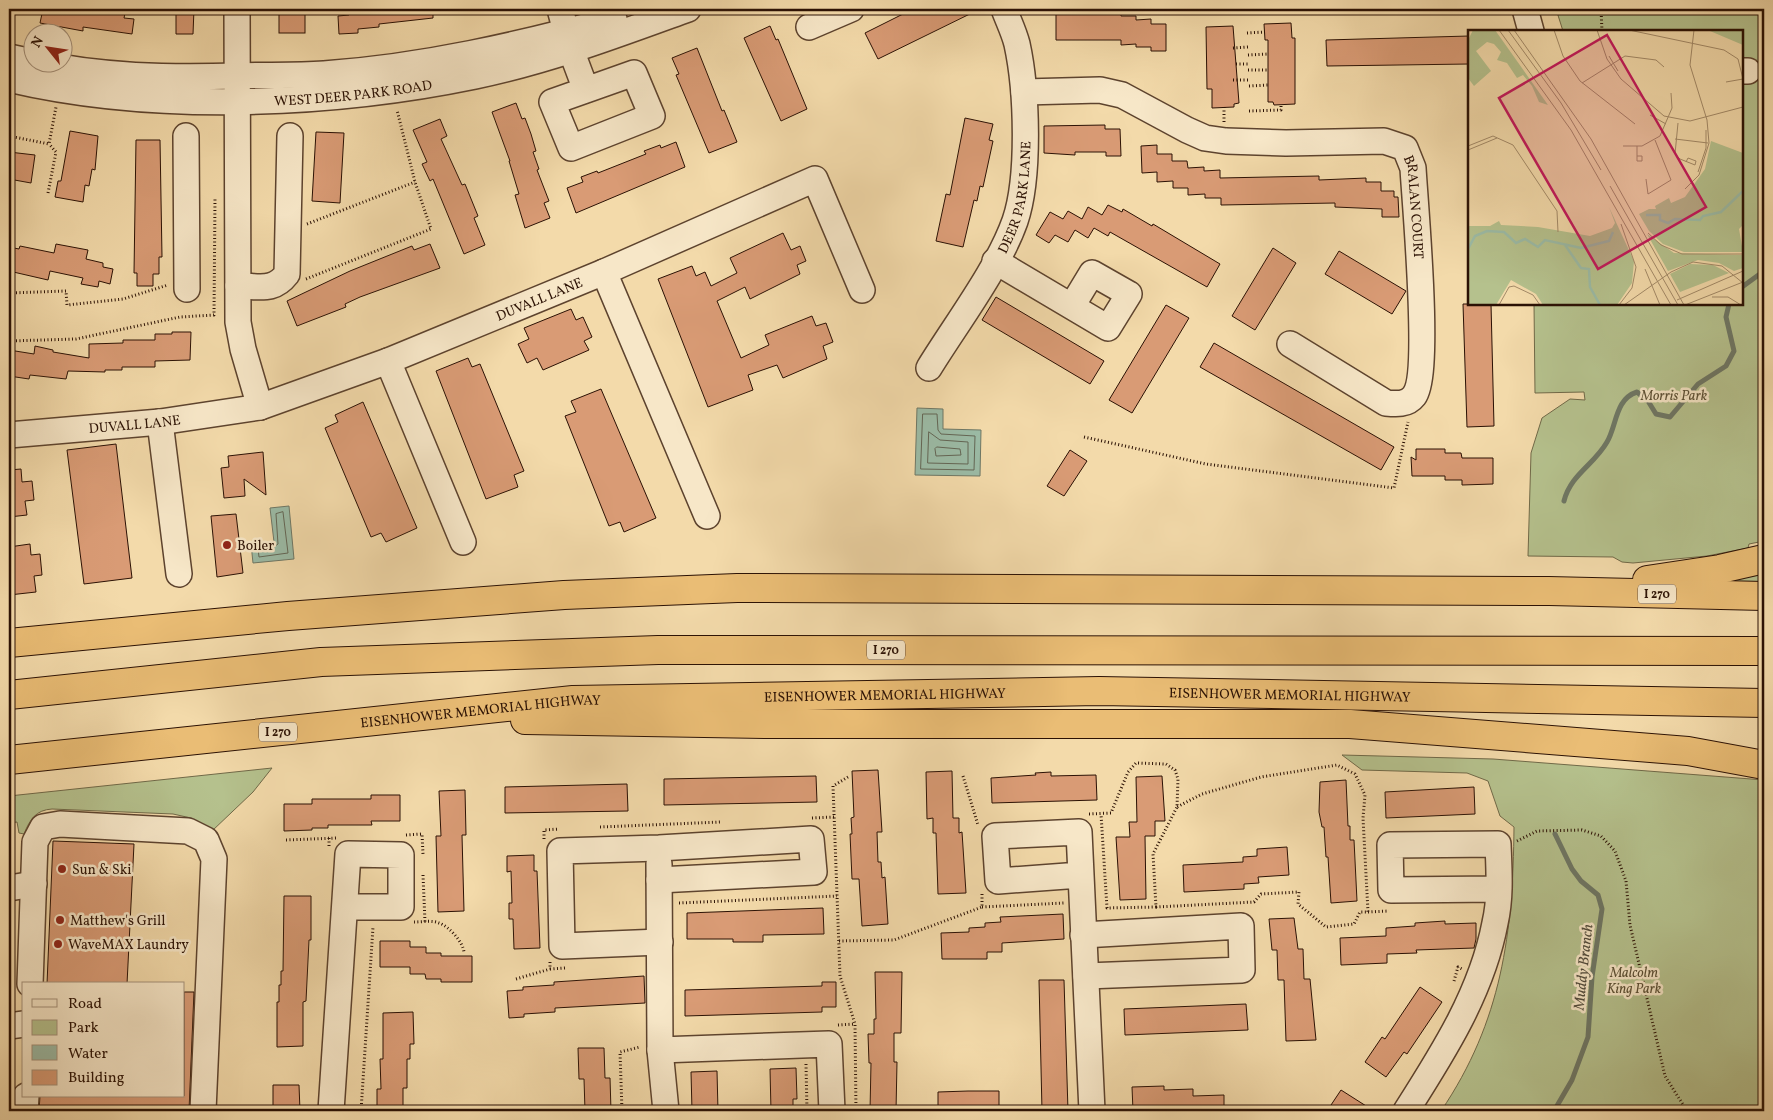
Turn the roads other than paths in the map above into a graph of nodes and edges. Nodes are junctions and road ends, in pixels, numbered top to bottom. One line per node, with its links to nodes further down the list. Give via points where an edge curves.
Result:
1 (237, 9): 13 (street)
2 (650, 9): 8 (street, WEST DEER PARK ROAD)
3 (688, 9): 8 (street, WEST DEER PARK ROAD)
4 (851, 9): 7 (street)
5 (1004, 9): 16 (street, DEER PARK LANE, via 1017,43)
6 (1525, 9): 9 (street)
7 (809, 27)
8 (566, 30): 13 (street, WEST DEER PARK ROAD, via 471,54 395,66 324,74); 15 (street); 17 (street, WEST DEER PARK ROAD, via 476,76 326,96)
9 (1531, 30)
10 (9, 57): 11 (street, WEST DEER PARK ROAD)
11 (22, 60)
12 (72, 68): 13 (street, WEST DEER PARK ROAD, via 182,79)
13 (236, 76): 17 (street)
14 (9, 79): 17 (street, WEST DEER PARK ROAD, via 109,94)
15 (586, 90)
16 (1024, 92): 20 (street, DEER PARK LANE, via 1025,142 1021,191 1015,220); 26 (street, BRALAN COURT, via 1100,90 1122,95 1205,138 1286,143 1384,141 1405,148 1413,168 1423,349 1419,385 1414,396 1406,402 1386,403)
17 (236, 102): 23 (street)
18 (186, 136): 22 (street)
19 (290, 136): 23 (street, via 287,274 279,284 271,287)
20 (996, 261): 25 (street); 28 (street, DEER PARK LANE)
21 (604, 272): 24 (street, DUVALL LANE, via 815,179); 27 (street, DUVALL LANE); 32 (street)
22 (180, 284)
23 (238, 286): 29 (street, via 238,322)
24 (862, 290)
25 (1072, 306)
26 (1290, 344)
27 (388, 361): 29 (street, DUVALL LANE); 33 (street)
28 (929, 368)
29 (260, 407): 30 (street, DUVALL LANE)
30 (160, 422): 31 (street, DUVALL LANE); 35 (street)
31 (9, 435)
32 (707, 516)
33 (463, 542)
34 (1764, 560): 36 (highway, via 1675,576)
35 (179, 574)
36 (1549, 591): 37 (highway, I 270); 38 (highway, I 270, via 737,588 564,595 416,606)
37 (1764, 596)
38 (9, 643)
39 (1764, 651): 40 (highway, I 270, via 658,650 321,662)
40 (9, 695)
41 (1764, 703): 42 (highway, EISENHOWER MEMORIAL HIGHWAY / I 270, via 1099,691 573,700)
42 (403, 718): 44 (highway, via 769,724 1350,724); 45 (highway, EISENHOWER MEMORIAL HIGHWAY / I 270)
43 (1764, 748): 44 (highway)
44 (1688, 751): 46 (highway)
45 (9, 760)
46 (1764, 765)
47 (659, 848): 49 (street); 49 (street, via 811,838 814,872); 55 (street, via 560,851 562,946)
48 (1080, 876): 54 (street)
49 (659, 880): 55 (street)
50 (34, 884): 51 (street); 57 (street); 63 (street, via 35,842 47,825 188,831 206,840 214,859)
51 (9, 888)
52 (1500, 889): 52 (street, via 1498,844 1390,845 1391,890); 68 (street, via 1495,924 1478,984 1456,1029)
53 (344, 916): 64 (street)
54 (1083, 935): 56 (street); 56 (street, via 1241,926 1242,970)
55 (660, 942): 60 (street)
56 (1086, 976): 67 (street)
57 (23, 978)
58 (22, 1024): 59 (street)
59 (9, 1026)
60 (660, 1050): 65 (street); 66 (street, via 829,1044)
61 (26, 1098): 62 (street)
62 (25, 1111)
63 (204, 1111)
64 (331, 1111)
65 (666, 1111)
66 (832, 1111)
67 (1092, 1111)
68 (1406, 1111)

